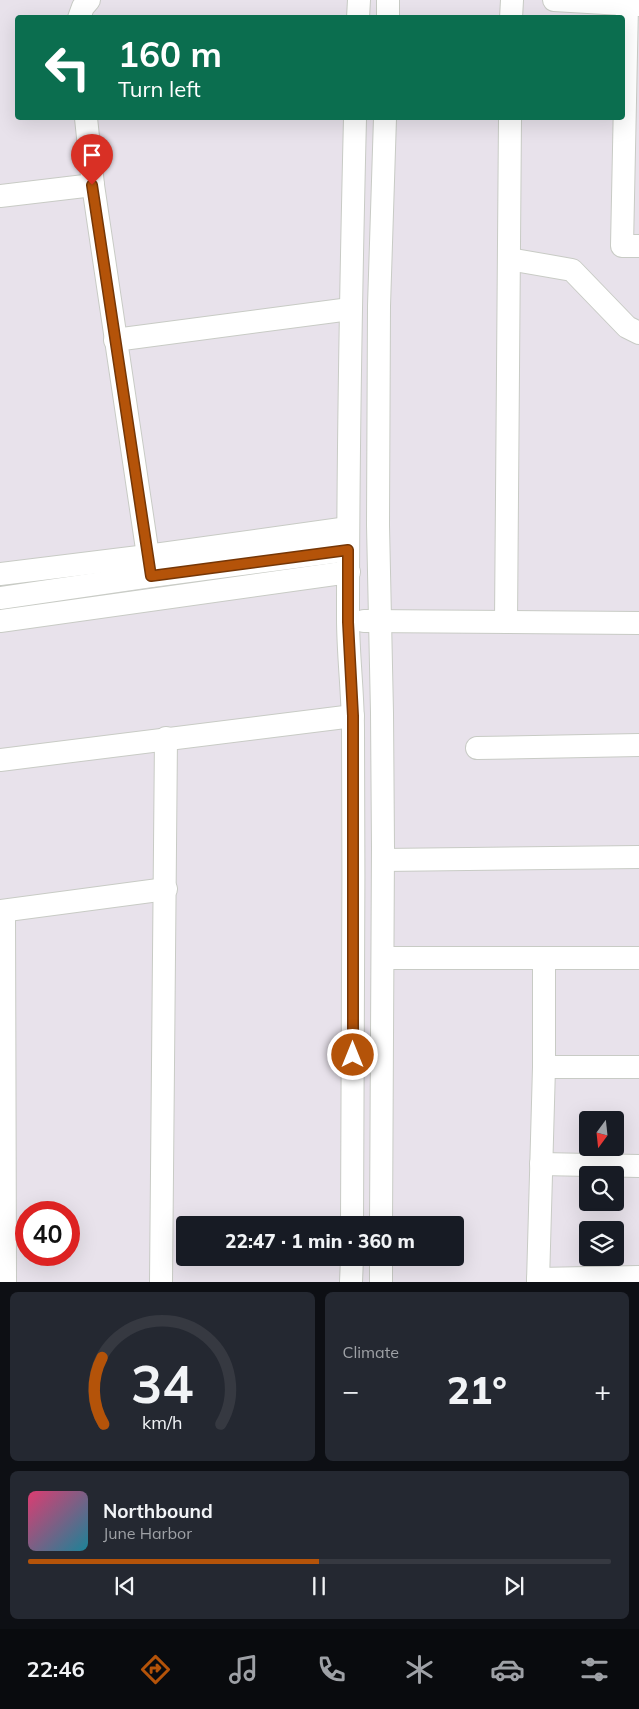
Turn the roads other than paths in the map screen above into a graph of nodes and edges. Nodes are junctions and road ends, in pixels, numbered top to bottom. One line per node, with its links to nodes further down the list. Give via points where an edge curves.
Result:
1 (89, 0): 7 (street)
2 (359, 0): 8 (street)
3 (388, 0): 9 (street)
4 (512, 0): 10 (street)
5 (554, 0): 6 (street)
6 (633, 4): 17 (street, via 622,246)
7 (80, 15)
8 (358, 15)
9 (388, 15)
10 (512, 15)
11 (86, 120): 15 (street)
12 (356, 120): 19 (street)
13 (385, 120): 27 (street, via 379,316)
14 (510, 120): 18 (street)
15 (92, 185): 16 (street); 21 (street)
16 (0, 196)
17 (639, 246)
18 (509, 259): 20 (street, via 572,270 627,327); 30 (street)
19 (350, 308): 21 (street); 22 (street)
20 (639, 333)
21 (115, 340): 24 (street)
22 (348, 528): 23 (street); 24 (street)
23 (349, 561): 24 (street); 28 (street); 29 (street)
24 (149, 566): 25 (street); 26 (street)
25 (0, 574)
26 (0, 598)
27 (379, 620): 29 (street); 30 (street); 38 (street)
28 (0, 621)
29 (348, 622): 32 (street)
30 (506, 622): 31 (street)
31 (639, 623)
32 (353, 716): 33 (street); 48 (street)
33 (166, 738): 36 (street); 39 (street)
34 (639, 745): 35 (street)
35 (477, 748)
36 (0, 760)
37 (639, 857): 38 (street)
38 (383, 860): 41 (street)
39 (166, 888): 40 (street); 55 (street)
40 (2, 911): 52 (street)
41 (384, 958): 42 (street); 49 (street)
42 (544, 958): 43 (street); 44 (street)
43 (639, 958)
44 (544, 1067): 45 (street); 46 (street)
45 (639, 1068)
46 (540, 1164): 47 (street); 54 (street)
47 (639, 1166)
48 (352, 1216)
49 (381, 1216)
50 (352, 1266): 56 (street)
51 (381, 1266): 57 (street)
52 (3, 1274)
53 (639, 1277): 54 (street)
54 (538, 1280)
55 (162, 1282)
56 (351, 1282)
57 (381, 1282)

